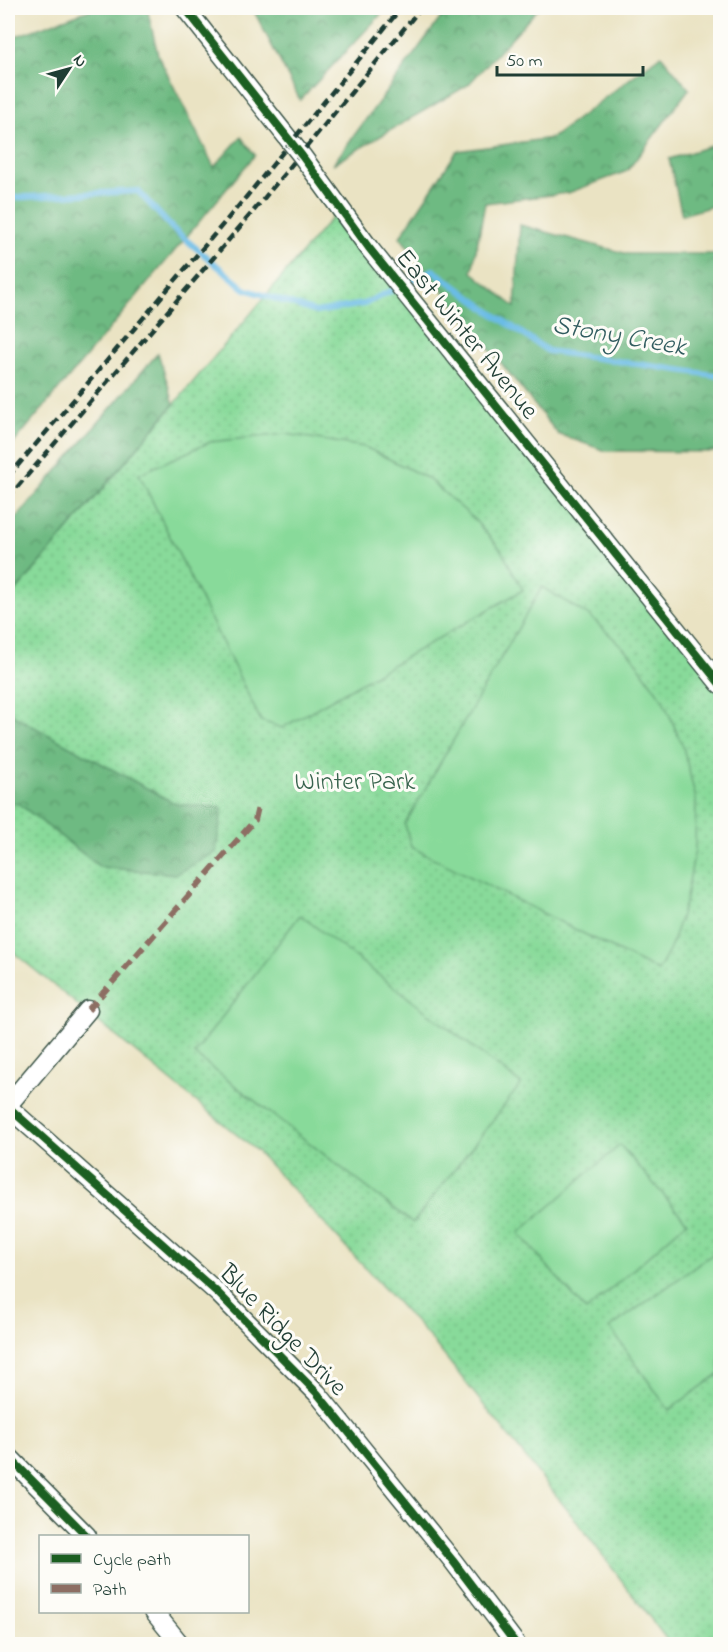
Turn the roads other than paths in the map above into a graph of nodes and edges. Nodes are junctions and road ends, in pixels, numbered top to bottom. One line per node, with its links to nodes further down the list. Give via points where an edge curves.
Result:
1 (185, 8): 2 (street, East Winter Avenue, via 369,248)
2 (720, 684)
3 (88, 1010): 4 (street)
4 (8, 1106): 9 (street, Blue Ridge Drive, via 219,1294 317,1393)
5 (8, 1456): 6 (street)
6 (86, 1535)
7 (156, 1613): 8 (street)
8 (180, 1644)
9 (516, 1644)

